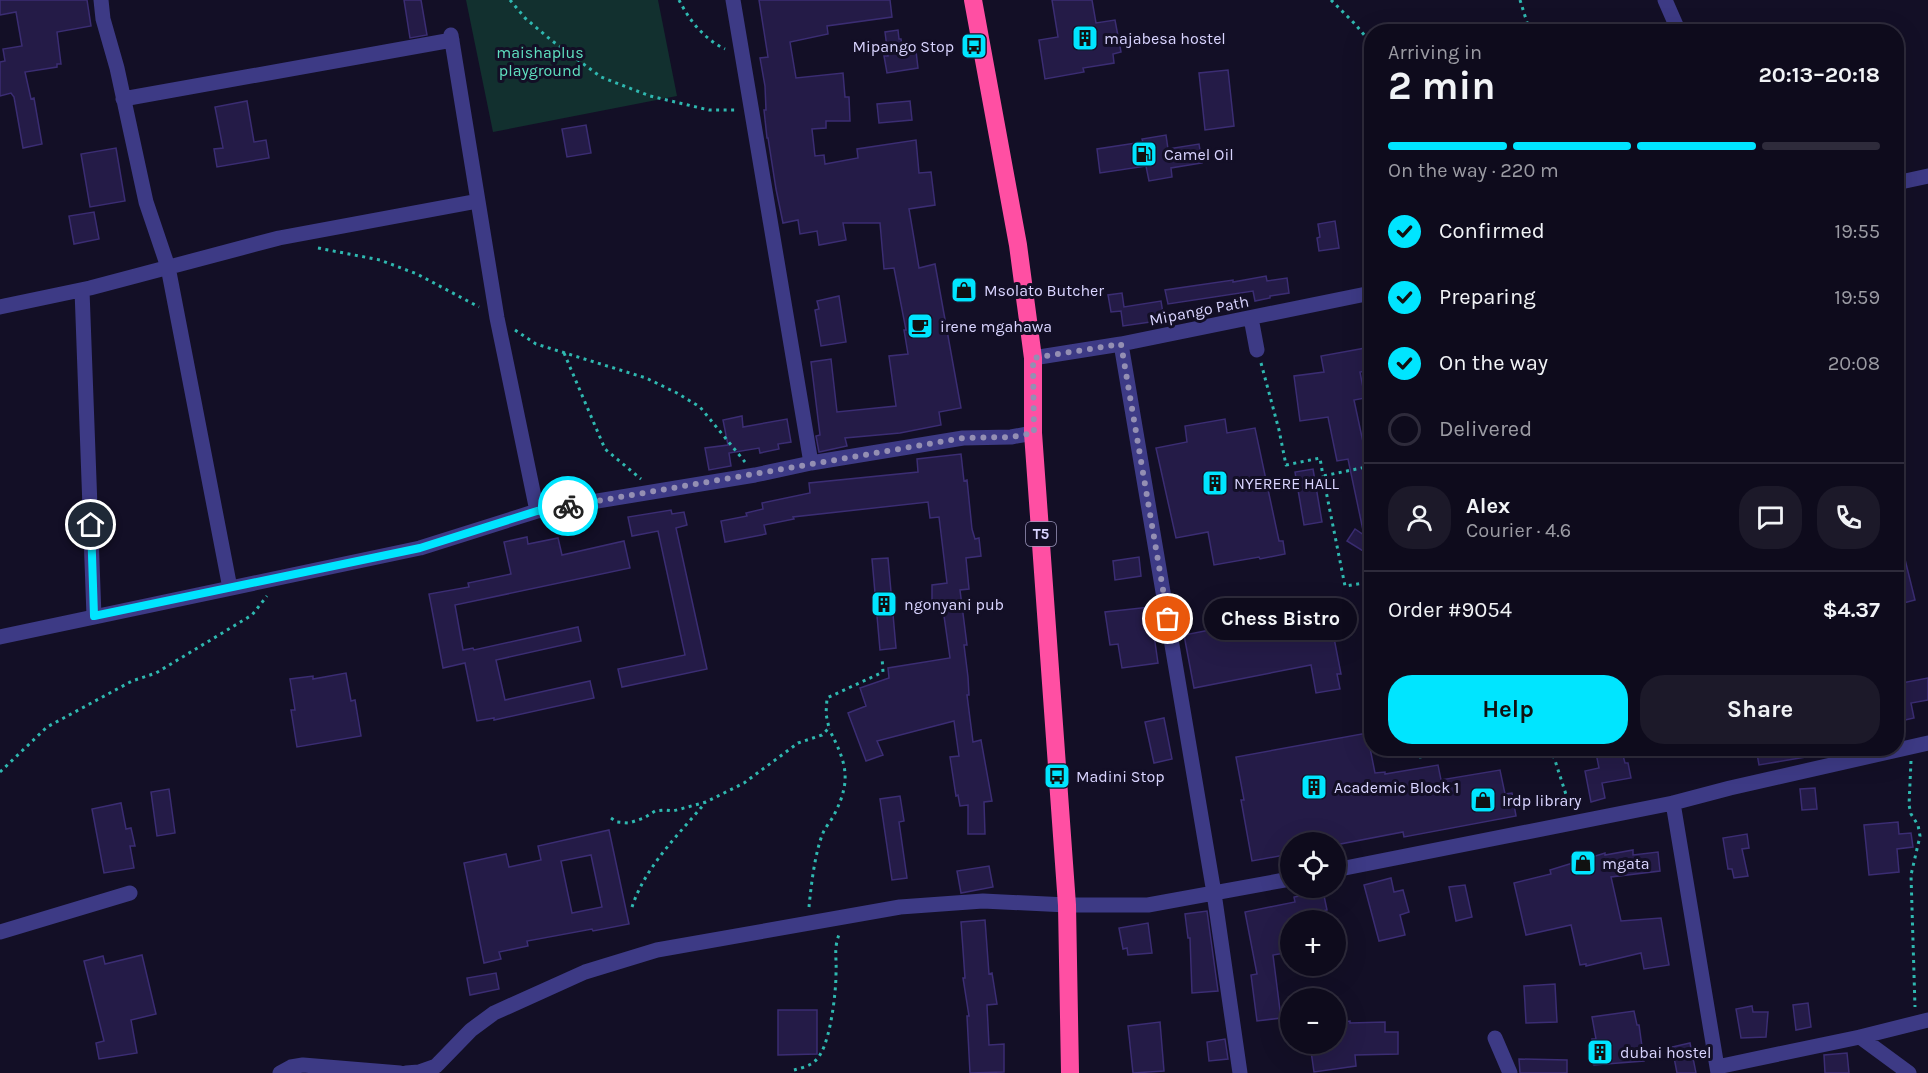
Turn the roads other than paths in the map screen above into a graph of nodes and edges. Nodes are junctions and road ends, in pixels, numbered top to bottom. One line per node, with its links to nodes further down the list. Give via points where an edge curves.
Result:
1 (101, 0): 6 (street)
2 (733, 0): 19 (street)
3 (973, 0): 17 (highway, T5, via 1018,245)
4 (1665, 0): 5 (street)
5 (1676, 24)
6 (123, 99): 9 (street, via 451,37); 10 (street, via 146,202)
7 (1928, 176): 8 (street)
8 (1904, 181)
9 (478, 201): 10 (street, via 279,238); 20 (street)
10 (168, 267): 11 (street); 21 (street)
11 (82, 290): 13 (street); 22 (street)
12 (1364, 294): 14 (street, Mipango Path)
13 (0, 307)
14 (1251, 318): 15 (street, Mipango Path); 16 (street)
15 (1121, 344): 17 (street, Mipango Path); 31 (street)
16 (1257, 350)
17 (1033, 358): 18 (highway, T5)
18 (1034, 433): 19 (street, via 963,438); 32 (highway, T5)
19 (811, 463): 20 (street)
20 (537, 511): 21 (street, via 420,548)
21 (230, 588): 22 (street)
22 (94, 616): 23 (street)
23 (0, 637)
24 (1928, 743): 25 (street)
25 (1904, 749)
26 (1871, 756): 27 (street)
27 (1673, 803): 28 (street); 37 (street)
28 (1346, 868)
29 (1280, 881): 31 (street)
30 (130, 892): 33 (street)
31 (1214, 893): 32 (street, via 1148,905); 42 (street)
32 (1067, 905): 40 (street, via 983,901 900,908 657,950 585,972 494,1013 436,1066); 41 (highway, T5)
33 (0, 932)
34 (1922, 1022): 35 (street)
35 (1860, 1037): 37 (street); 44 (street)
36 (1495, 1038): 43 (street)
37 (1717, 1070)
38 (280, 1073): 39 (street, via 303,1065)
39 (400, 1073)
40 (406, 1073)
41 (1070, 1073)
42 (1240, 1073)
43 (1510, 1073)
44 (1909, 1073)

